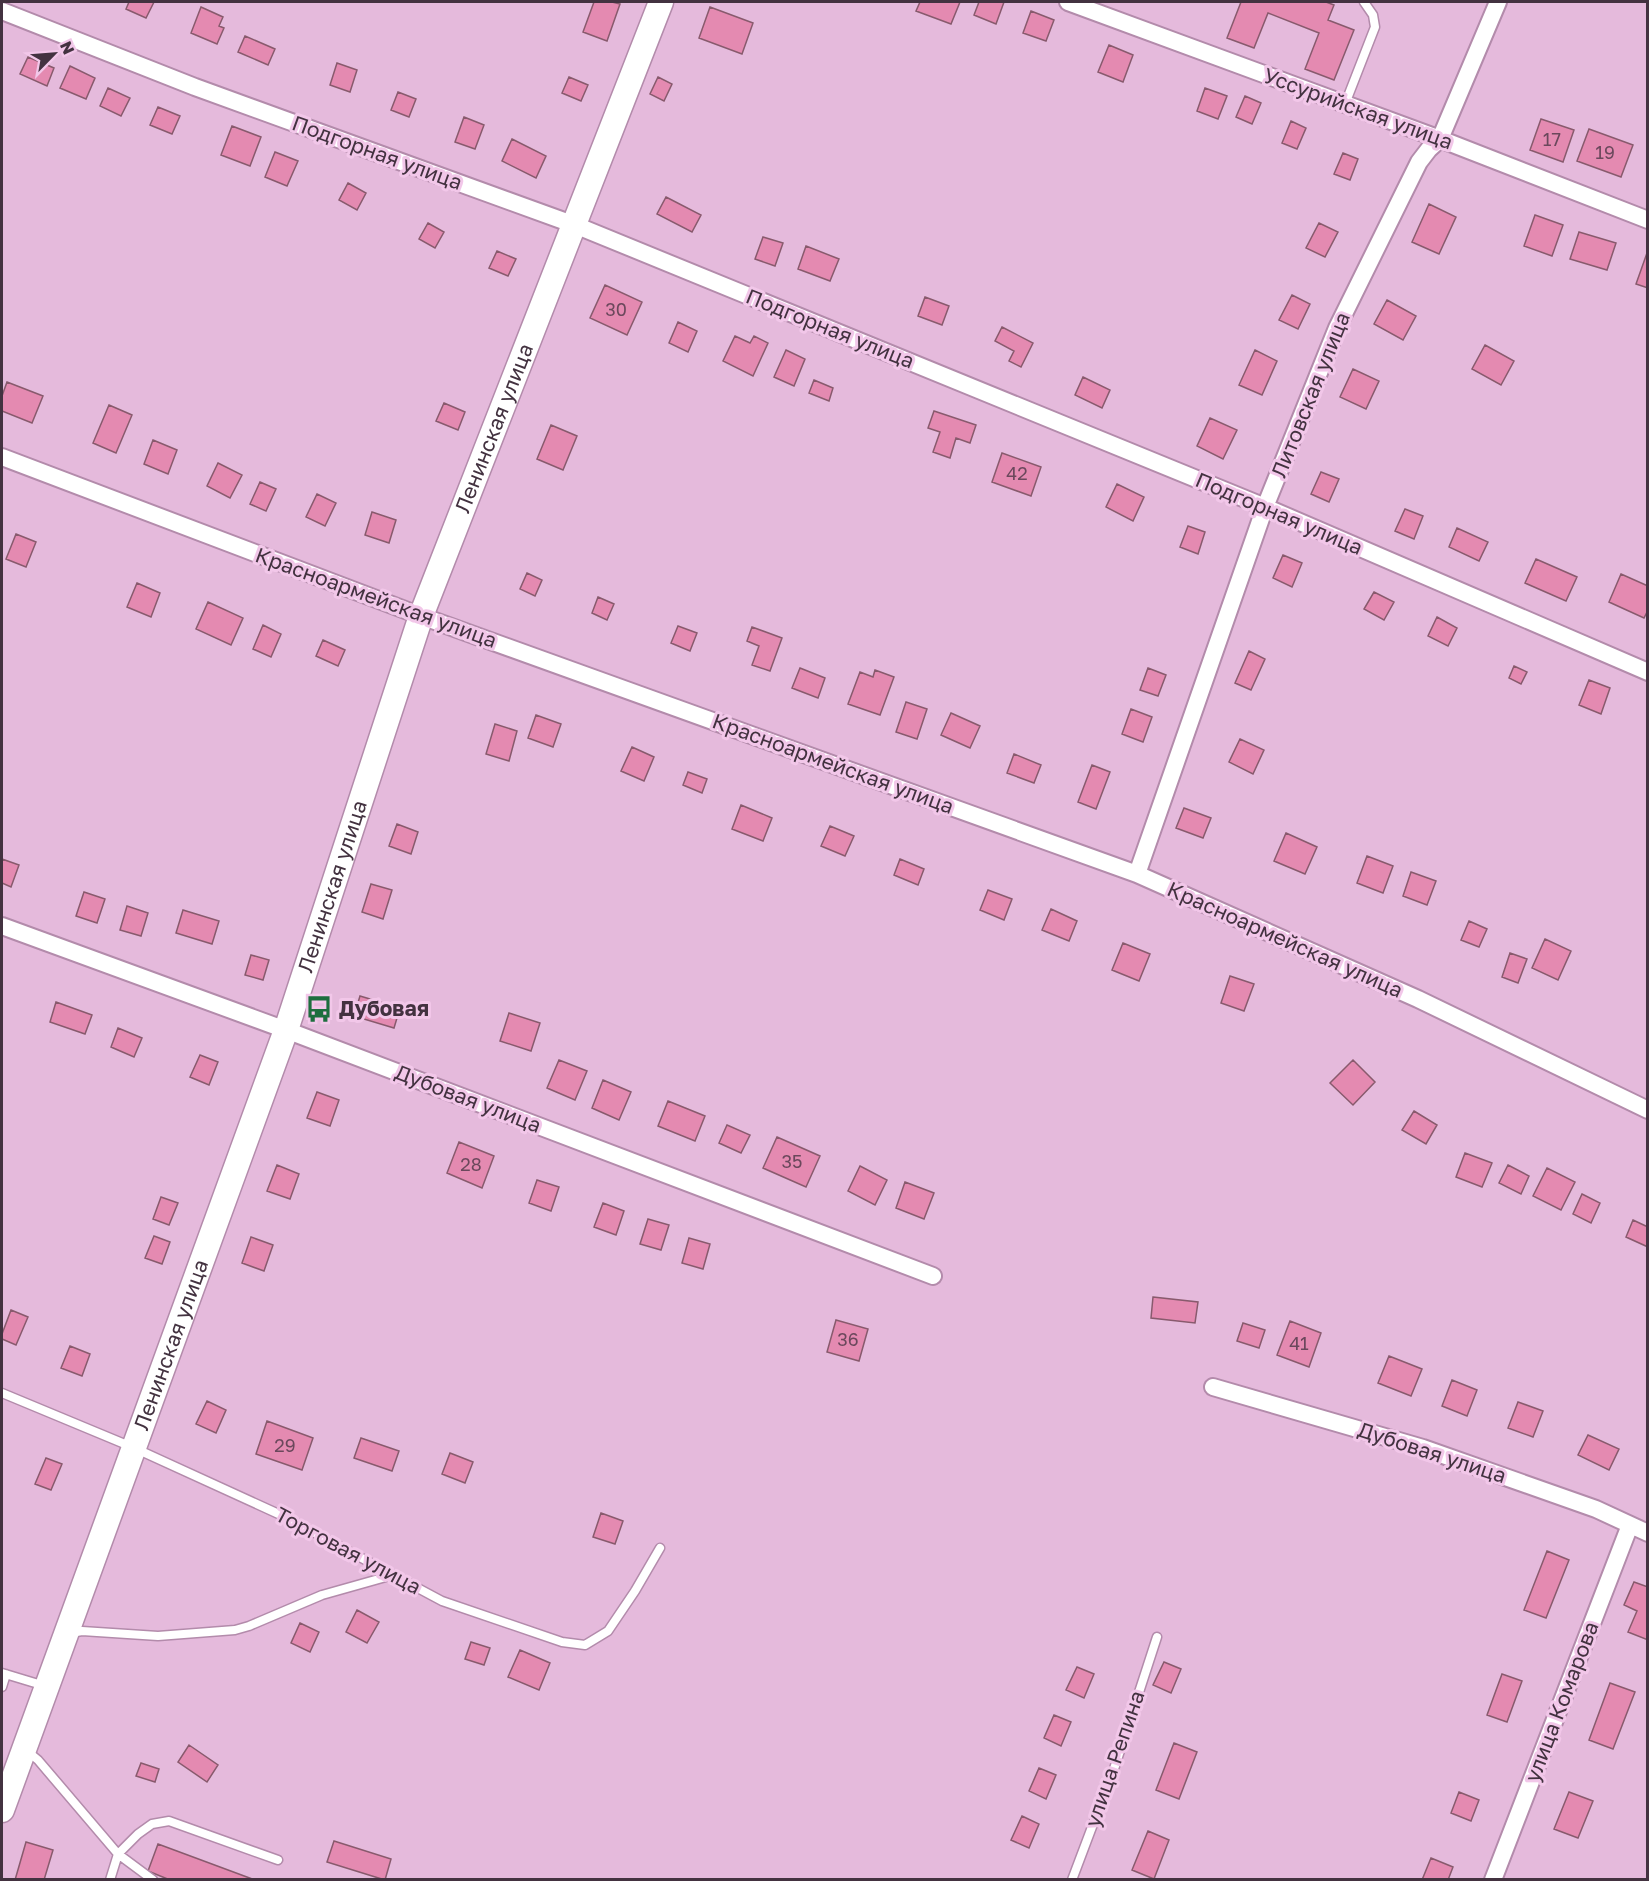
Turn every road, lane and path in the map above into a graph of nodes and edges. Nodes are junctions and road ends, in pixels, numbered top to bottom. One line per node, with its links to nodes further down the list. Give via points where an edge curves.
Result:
1 (661, 2): 9 (main road, Ленинская улица)
2 (1068, 2): 6 (street, Уссурийская улица)
3 (1364, 2): 6 (lane, via 1373,15 1375,27)
4 (1498, 2): 7 (street, Литовская улица)
5 (2, 11): 9 (street, Подгорная улица, via 195,87)
6 (1345, 105): 7 (street, Уссурийская улица)
7 (1440, 139): 8 (street, Уссурийская улица); 11 (street, Литовская улица, via 1419,162 1337,328)
8 (1647, 220)
9 (575, 225): 11 (street, Подгорная улица); 12 (main road, Ленинская улица)
10 (2, 458): 12 (street, Красноармейская улица)
11 (1265, 507): 13 (street, Подгорная улица); 14 (street, Литовская улица)
12 (421, 616): 14 (street, Красноармейская улица); 16 (main road, Ленинская улица)
13 (1647, 672)
14 (1137, 873): 17 (street, Красноармейская улица, via 1418,999)
15 (2, 926): 16 (street, Дубовая улица)
16 (286, 1030): 18 (street, Дубовая улица); 21 (main road, Ленинская улица)
17 (1647, 1110)
18 (933, 1276)
19 (1213, 1387): 22 (street, Дубовая улица, via 1423,1448)
20 (2, 1393): 21 (lane, Торговая улица)
21 (132, 1447): 25 (lane, Торговая улица, via 283,1516); 26 (main road, Ленинская улица)
22 (1630, 1524): 23 (street, Дубовая улица); 38 (street, улица Комарова)
23 (1647, 1533)
24 (660, 1548): 25 (lane, Торговая улица, via 608,1631 585,1645 562,1642 442,1601)
25 (393, 1575): 26 (lane, via 322,1595 235,1630 158,1636 82,1631)
26 (65, 1634): 30 (main road, Ленинская улица)
27 (1157, 1637): 37 (lane, улица Репина)
28 (4, 1673): 29 (lane); 30 (lane)
29 (2, 1687)
30 (48, 1687): 31 (main road, Ленинская улица)
31 (24, 1749): 32 (main road, Ленинская улица); 33 (lane, via 38,1760)
32 (2, 1810)
33 (118, 1854): 34 (lane, via 152,1824 169,1821); 35 (lane); 36 (lane)
34 (278, 1860)
35 (110, 1880)
36 (153, 1880)
37 (1072, 1880)
38 (1493, 1880)

